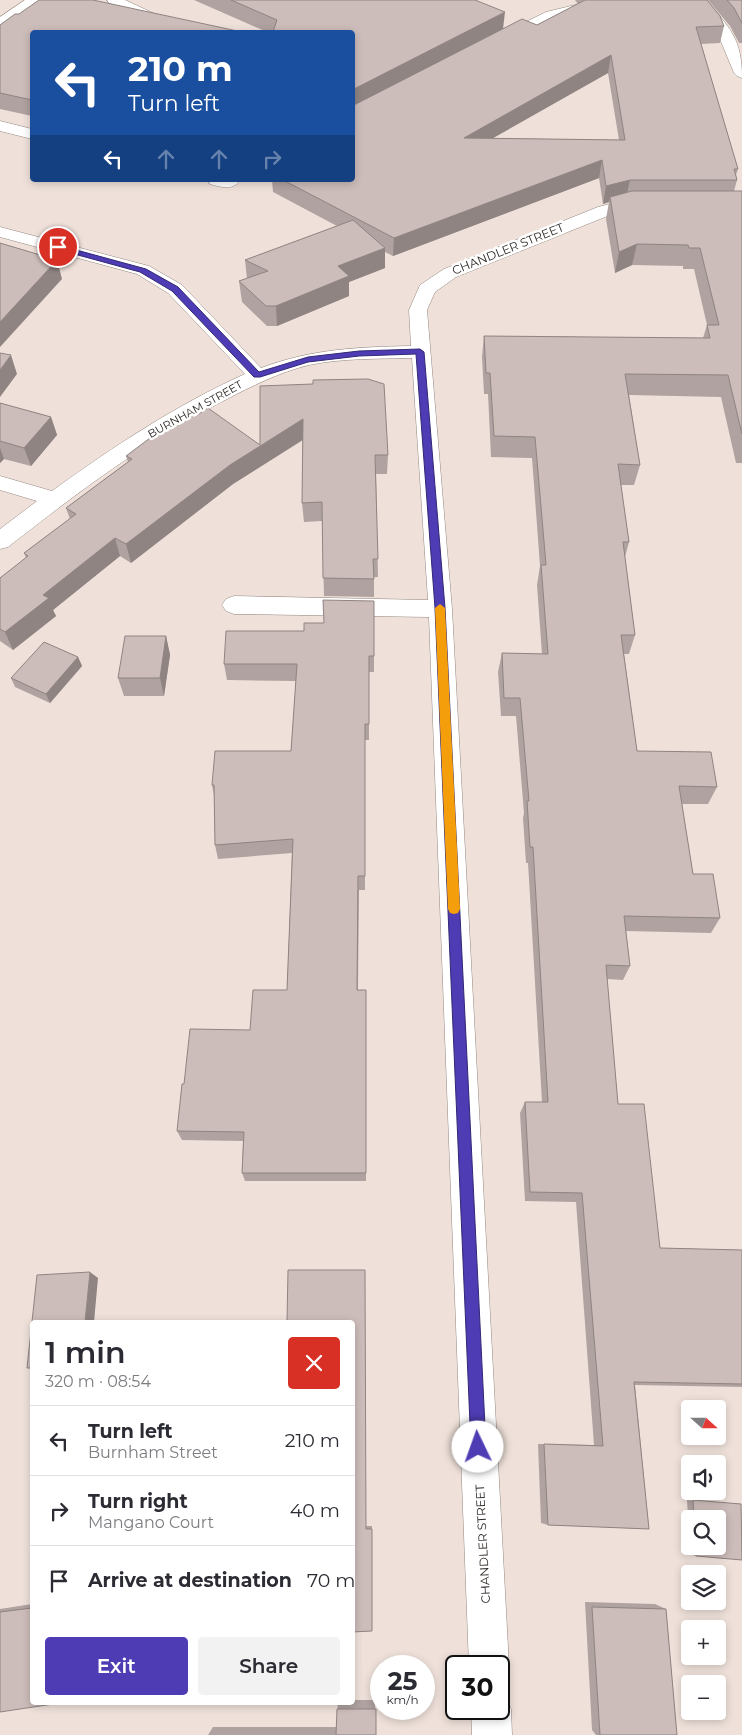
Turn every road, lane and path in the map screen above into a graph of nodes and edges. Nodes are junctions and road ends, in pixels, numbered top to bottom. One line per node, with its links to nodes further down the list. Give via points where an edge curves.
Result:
1 (34, 0): 5 (street)
2 (114, 0): 6 (street)
3 (664, 0): 7 (street, via 575,9 522,21)
4 (699, 0): 8 (street, via 724,31)
5 (0, 24)
6 (178, 30)
7 (486, 47)
8 (741, 65)
9 (0, 126): 10 (street)
10 (30, 134)
11 (661, 204): 13 (street, CHANDLER STREET, via 626,205 604,211 450,273 426,289 418,310)
12 (0, 232): 14 (street, via 143,270 175,289)
13 (420, 352): 14 (street, BURNHAM STREET, via 359,353 308,360); 19 (street, CHANDLER STREET)
14 (257, 375): 16 (street, BURNHAM STREET, via 166,424)
15 (0, 483): 16 (street)
16 (55, 499): 17 (street, BURNHAM STREET)
17 (0, 542)
18 (234, 605): 19 (street)
19 (440, 608): 20 (street, CHANDLER STREET)
20 (488, 1655)
21 (491, 1720): 22 (street)
22 (492, 1735)

